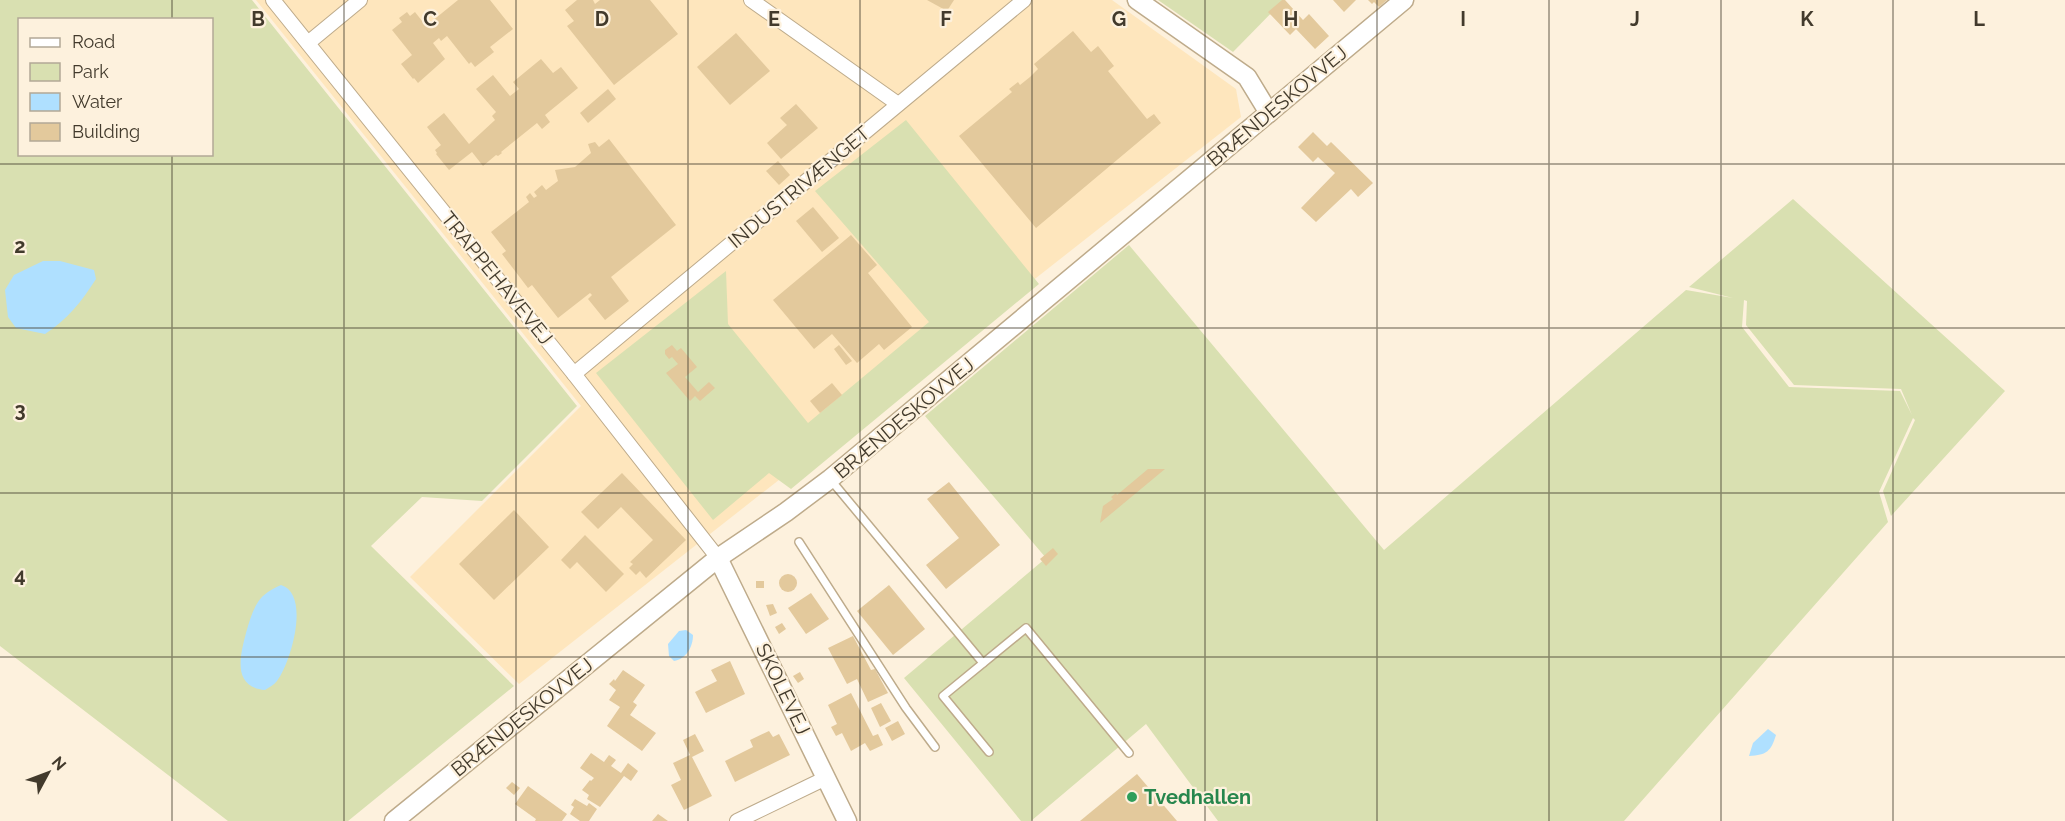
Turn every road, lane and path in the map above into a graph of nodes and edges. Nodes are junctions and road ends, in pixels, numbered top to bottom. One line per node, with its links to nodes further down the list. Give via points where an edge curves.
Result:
1 (273, 0): 7 (street, TRAPPEHAVEVEJ)
2 (360, 0): 7 (street)
3 (751, 0): 8 (street)
4 (1024, 0): 8 (street, INDUSTRIVÆNGET)
5 (1137, 0): 9 (street, via 1246,77)
6 (1404, 0): 9 (street, BRÆNDESKOVVEJ)
7 (308, 43): 10 (street, TRAPPEHAVEVEJ)
8 (898, 104): 10 (street, INDUSTRIVÆNGET)
9 (1269, 113): 11 (street, BRÆNDESKOVVEJ)
10 (574, 374): 13 (street, TRAPPEHAVEVEJ)
11 (830, 479): 13 (street, BRÆNDESKOVVEJ); 14 (lane)
12 (799, 542): 15 (lane, via 906,708)
13 (718, 558): 18 (street, SKOLEVEJ); 19 (street, BRÆNDESKOVVEJ)
14 (983, 663): 16 (lane, via 943,696); 17 (lane, via 1026,628)
15 (936, 747)
16 (989, 752)
17 (1130, 753)
18 (826, 777): 20 (street); 21 (street, SKOLEVEJ)
19 (393, 821)
20 (737, 821)
21 (847, 821)

